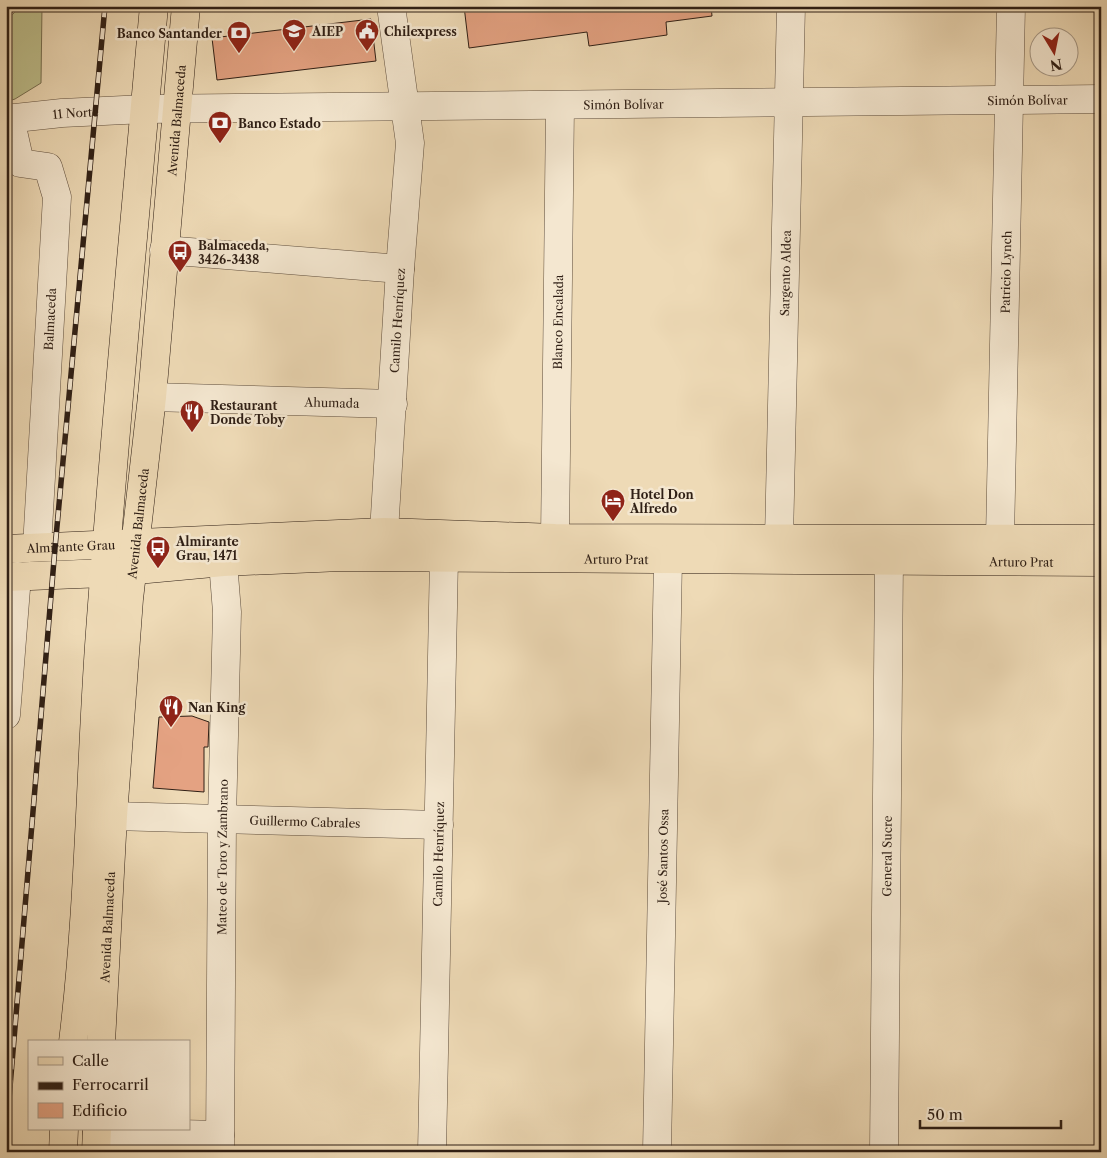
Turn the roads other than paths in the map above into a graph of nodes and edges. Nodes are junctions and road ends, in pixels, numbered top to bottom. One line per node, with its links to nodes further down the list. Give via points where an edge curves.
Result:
1 (154, 6): 11 (main road, Avenida Balmaceda)
2 (186, 6): 12 (main road, Avenida Balmaceda)
3 (391, 6): 10 (street, Camilo Henríquez)
4 (791, 6): 8 (street, Sargento Aldea)
5 (1011, 6): 7 (street, Patricio Lynch)
6 (1101, 99): 7 (street, Simón Bolívar)
7 (1010, 100): 8 (street, Simón Bolívar); 20 (street, Patricio Lynch)
8 (789, 103): 9 (street, Simón Bolívar); 21 (street, Sargento Aldea)
9 (560, 106): 10 (street, Simón Bolívar); 19 (street, Blanco Encalada)
10 (405, 107): 12 (street, Simón Bolívar); 15 (street, Camilo Henríquez, via 410,143)
11 (145, 109): 12 (street, Simón Bolívar); 13 (street, 11 Norte); 24 (main road, Avenida Balmaceda)
12 (176, 110): 14 (main road, Avenida Balmaceda)
13 (8, 119): 25 (street, Balmaceda, via 20,163 48,167 57,197)
14 (164, 250): 15 (street); 16 (main road, Avenida Balmaceda)
15 (400, 269): 17 (street, Camilo Henríquez)
16 (152, 397): 17 (street, Ahumada); 23 (main road, Avenida Balmaceda)
17 (393, 404): 18 (street, Camilo Henríquez)
18 (384, 532): 19 (main road, Arturo Prat); 23 (main road, Arturo Prat)
19 (555, 538): 21 (main road, Arturo Prat)
20 (1000, 538): 21 (main road, Arturo Prat); 22 (main road, Arturo Prat)
21 (779, 539)
22 (1101, 540)
23 (136, 543): 24 (main road, Almirante Grau); 32 (main road, Avenida Balmaceda)
24 (106, 545): 25 (main road, Almirante Grau); 33 (main road, Avenida Balmaceda)
25 (37, 547): 26 (main road, Almirante Grau)
26 (6, 549)
27 (444, 558): 28 (main road, Arturo Prat); 30 (main road, Arturo Prat, via 341,557); 38 (street, Camilo Henríquez)
28 (668, 559): 29 (main road, Arturo Prat); 46 (street, José Santos Ossa)
29 (889, 559): 31 (main road, Arturo Prat); 47 (street, General Sucre)
30 (223, 562): 32 (main road, Arturo Prat); 37 (street, Mateo de Toro y Zambrano, via 227,612)
31 (1101, 562)
32 (132, 569): 33 (main road); 36 (main road, Avenida Balmaceda)
33 (104, 574): 34 (main road); 39 (main road, Avenida Balmaceda, via 81,966)
34 (12, 577): 35 (street)
35 (6, 715)
36 (113, 816): 37 (street, Guillermo Cabrales); 40 (main road, Avenida Balmaceda)
37 (222, 819): 38 (street, Guillermo Cabrales); 43 (street, Mateo de Toro y Zambrano)
38 (439, 825): 45 (street, Camilo Henríquez)
39 (73, 1040)
40 (101, 1040)
41 (64, 1130): 44 (main road)
42 (96, 1138): 43 (street)
43 (220, 1143)
44 (62, 1152)
45 (432, 1152)
46 (657, 1152)
47 (884, 1152)

